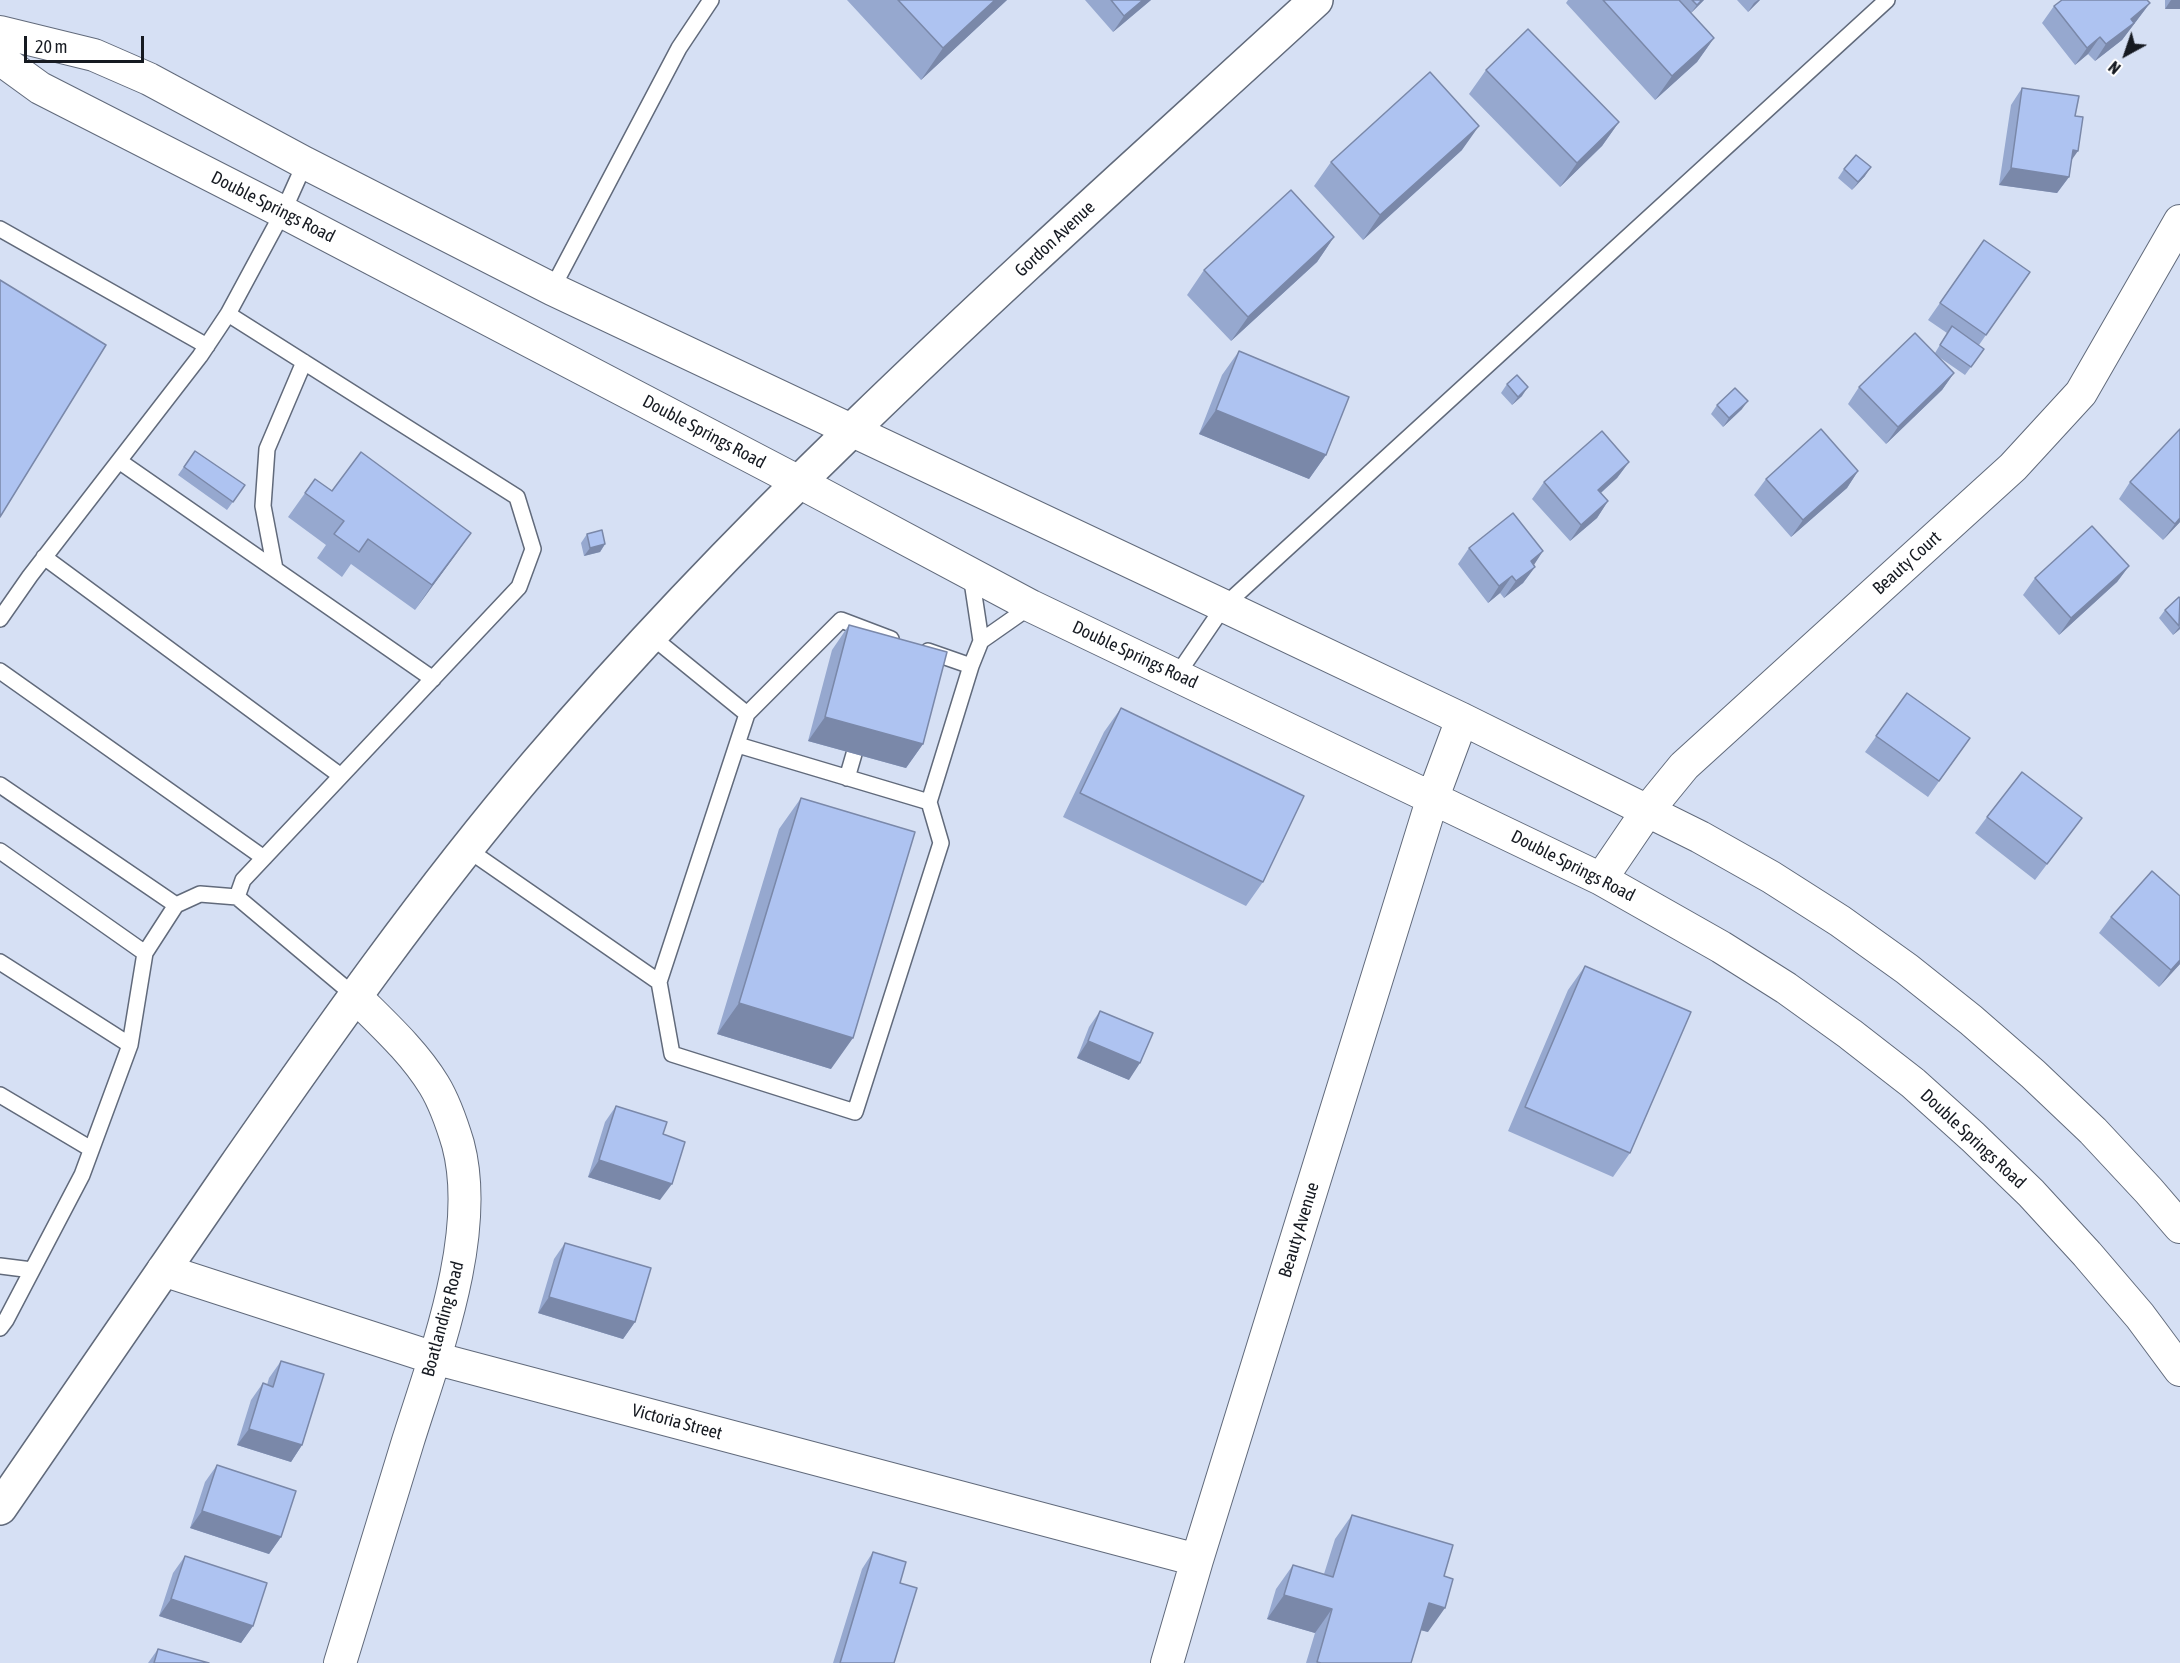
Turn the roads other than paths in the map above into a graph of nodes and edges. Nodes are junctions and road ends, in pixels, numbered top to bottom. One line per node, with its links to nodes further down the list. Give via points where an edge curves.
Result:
1 (711, 0): 10 (lane, via 679,48)
2 (1316, 0): 14 (main road, Gordon Avenue)
3 (1887, 0): 21 (lane)
4 (0, 32): 6 (street, via 94,55)
5 (0, 59): 7 (street, Double Springs Road, via 40,88)
6 (305, 163): 7 (lane); 10 (street)
7 (283, 212): 11 (lane); 16 (street, Double Springs Road)
8 (2180, 221): 40 (street, Beauty Court, via 2081,393 2013,467 1684,766)
9 (0, 229): 12 (lane)
10 (552, 289): 14 (street)
11 (228, 314): 12 (lane); 13 (lane)
12 (207, 346): 15 (lane)
13 (304, 362): 18 (lane, via 267,449 263,506); 30 (lane, via 517,497 533,549 519,587)
14 (853, 430): 16 (main road, Gordon Avenue); 21 (street)
15 (119, 461): 17 (lane); 18 (lane)
16 (799, 482): 19 (street, Double Springs Road); 23 (main road, Gordon Avenue)
17 (44, 557): 22 (lane); 35 (lane)
18 (275, 569): 30 (lane)
19 (971, 575): 20 (street, Double Springs Road); 25 (lane)
20 (1030, 606): 25 (lane); 29 (street, Double Springs Road)
21 (1224, 606): 29 (lane); 32 (street)
22 (0, 619)
23 (651, 636): 31 (lane); 41 (main road, Gordon Avenue, via 538,761)
24 (890, 638): 26 (lane); 27 (lane); 31 (lane, via 841,620)
25 (981, 641): 27 (lane)
26 (886, 655)
27 (971, 666): 39 (lane)
28 (0, 671): 43 (lane)
29 (1177, 675): 38 (street, Double Springs Road)
30 (433, 679): 35 (lane)
31 (747, 714): 33 (lane)
32 (1462, 719): 38 (street, Beauty Avenue); 40 (street)
33 (738, 745): 36 (lane); 49 (lane)
34 (854, 754): 36 (lane)
35 (341, 776): 43 (lane)
36 (847, 778): 39 (lane)
37 (0, 785): 46 (lane)
38 (1433, 797): 44 (street, Double Springs Road); 62 (street, Beauty Avenue)
39 (929, 802): 49 (lane, via 941,843 855,1112 672,1054)
40 (1648, 810): 44 (street, Beauty Court); 54 (street, via 1771,877 1907,969 2033,1074 2093,1131)
41 (467, 849): 49 (lane); 50 (main road, Gordon Avenue)
42 (0, 851): 47 (lane)
43 (264, 858): 45 (lane, via 243,880)
44 (1601, 879): 60 (street, Double Springs Road, via 1786,988 1913,1083 2031,1193 2140,1316)
45 (237, 897): 46 (lane, via 200,894); 50 (lane)
46 (176, 905): 47 (lane)
47 (145, 953): 51 (lane)
48 (0, 962): 51 (lane)
49 (659, 981)
50 (356, 997): 57 (main road, Gordon Avenue); 59 (street, Boatlanding Road, via 428,1076 458,1146 465,1186 463,1234)
51 (130, 1045): 53 (lane)
52 (0, 1095): 53 (lane)
53 (91, 1149): 56 (lane, via 82,1175)
54 (2180, 1227)
55 (0, 1266): 56 (lane)
56 (32, 1270): 58 (lane)
57 (163, 1270): 59 (street, Victoria Street); 61 (main road, Gordon Avenue)
58 (0, 1328)
59 (434, 1358): 62 (street, Victoria Street); 63 (street, Boatlanding Road)
60 (2180, 1370)
61 (0, 1508)
62 (1197, 1560): 64 (street, Beauty Avenue)
63 (340, 1663)
64 (1167, 1663)

